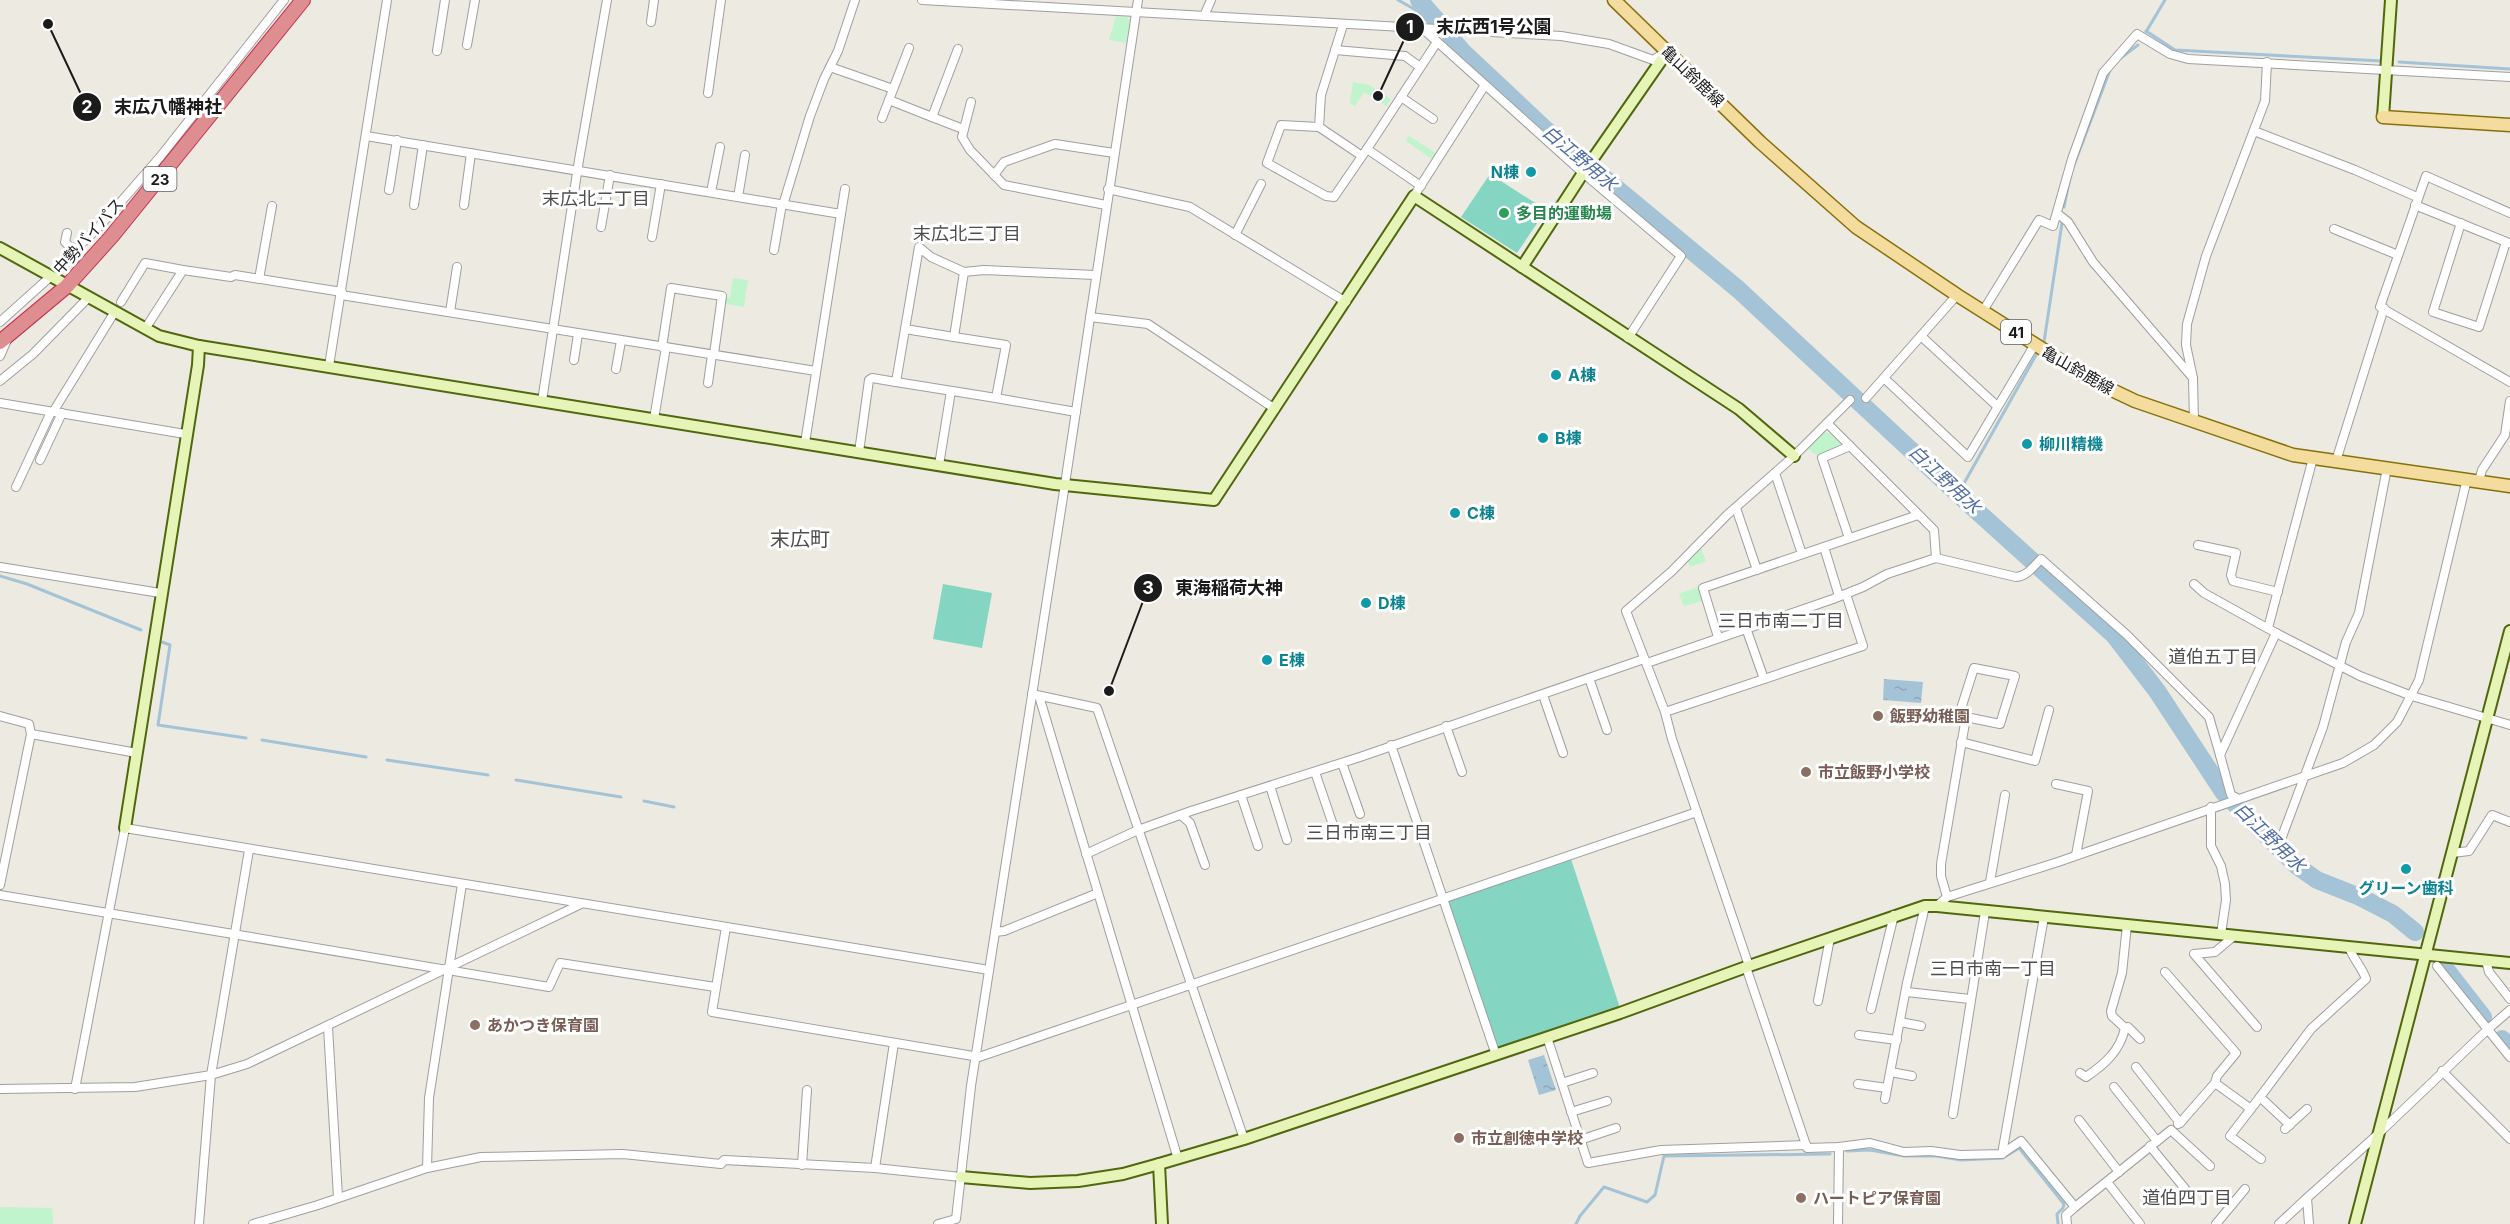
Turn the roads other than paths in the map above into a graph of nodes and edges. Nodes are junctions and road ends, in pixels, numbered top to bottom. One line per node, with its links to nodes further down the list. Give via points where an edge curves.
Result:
1 (284, 0): 79 (street, via 160,157 93,234 77,248 65,242)
2 (303, 0): 93 (highway, 中勢バイパス / 23, via 155,185)
3 (387, 0): 46 (street)
4 (445, 0): 24 (street)
5 (475, 0): 21 (street)
6 (607, 0): 55 (street)
7 (654, 0): 17 (street)
8 (721, 0): 34 (street)
9 (855, 0): 28 (street)
10 (922, 0): 15 (street)
11 (1138, 0): 15 (street)
12 (1211, 0): 16 (street)
13 (1614, 0): 26 (main road, 亀山鈴鹿線 / 41)
14 (2391, 0): 30 (street)
15 (1136, 12): 16 (street); 52 (street)
16 (1204, 16): 18 (street)
17 (651, 22)
18 (1343, 25): 19 (street); 25 (street)
19 (1423, 29): 20 (street); 26 (street, via 1591,40 1653,60)
20 (1437, 42): 29 (street); 32 (street)
21 (467, 45)
22 (909, 48): 33 (street)
23 (958, 49): 38 (street)
24 (437, 51)
25 (1335, 51): 29 (street, via 1405,56); 43 (street, via 1321,96)
26 (1667, 52): 54 (street); 95 (main road, 亀山鈴鹿線 / 41, via 1856,227)
27 (2267, 62): 30 (street); 45 (street, via 2265,101); 75 (street, via 2178,57 2137,34 2103,73 2061,193)
28 (830, 67): 33 (street); 68 (street, via 810,116)
29 (1420, 67): 35 (street)
30 (2387, 69): 31 (street); 39 (street)
31 (2510, 77)
32 (1485, 86): 54 (street); 60 (street)
33 (893, 89): 36 (street)
34 (708, 93)
35 (1401, 97): 41 (street); 50 (street)
36 (889, 100): 38 (street); 40 (street)
37 (971, 102): 44 (street)
38 (932, 117): 44 (street)
39 (2384, 117): 42 (main road)
40 (882, 118)
41 (1433, 119)
42 (2510, 125)
43 (1319, 126): 50 (street); 50 (street, via 1281,125 1267,162 1334,197)
44 (963, 129): 57 (street, via 962,137 970,150)
45 (2254, 131): 67 (street); 124 (street, via 2206,255 2187,324 2186,345)
46 (366, 136): 47 (street); 94 (street)
47 (397, 140): 48 (street); 63 (street)
48 (423, 145): 51 (street); 69 (street)
49 (720, 147): 64 (street)
50 (1364, 152): 60 (street)
51 (471, 153): 55 (street); 70 (street)
52 (1114, 153): 57 (street, via 1054,144 1004,162); 62 (street)
53 (745, 155): 66 (street)
54 (1586, 168): 87 (street); 111 (street, via 1681,256)
55 (579, 170): 56 (street); 106 (street)
56 (610, 175): 58 (street); 77 (street)
57 (994, 175): 71 (street, via 1005,185)
58 (661, 183): 64 (street); 81 (street)
59 (1261, 184): 80 (street)
60 (1421, 186): 65 (street)
61 (845, 189): 74 (street)
62 (1108, 189): 71 (street); 80 (street, via 1190,207)
63 (389, 190)
64 (711, 192): 66 (street)
65 (1414, 196): 87 (street); 98 (street)
66 (738, 197): 68 (street)
67 (2416, 201): 73 (street, via 2426,176); 76 (street); 85 (street)
68 (783, 204): 74 (street); 84 (street)
69 (414, 205)
70 (464, 205)
71 (1106, 205): 90 (street)
72 (272, 206): 92 (street)
73 (2510, 213)
74 (841, 214): 122 (street)
75 (2058, 214): 100 (street, via 2053,226 2039,220); 124 (street, via 2068,222 2093,262)
76 (2461, 223): 82 (street); 82 (street, via 2433,312 2479,327)
77 (601, 227)
78 (2334, 229): 85 (street)
79 (67, 233)
80 (1234, 235): 98 (street)
81 (652, 237)
82 (2508, 242)
83 (0, 248): 91 (street)
84 (774, 250)
85 (2398, 255): 99 (street, via 2380,307)
86 (457, 267): 101 (street)
87 (1522, 267): 111 (street)
88 (183, 270): 92 (street); 97 (street, via 145,263); 105 (street)
89 (964, 272): 90 (street); 107 (street, via 919,247); 110 (street)
90 (1095, 275): 103 (street)
91 (50, 277): 93 (street); 104 (street)
92 (259, 279): 94 (street)
93 (67, 286): 96 (street); 112 (highway, 中勢バイパス / 23)
94 (341, 294): 101 (street); 120 (street)
95 (1957, 295): 100 (main road, 亀山鈴鹿線 / 41); 109 (street)
96 (88, 298): 102 (street); 125 (street, via 33,354)
97 (121, 302)
98 (1346, 302): 137 (street)
99 (2384, 308): 127 (street); 151 (street)
100 (1983, 311): 114 (main road, 亀山鈴鹿線 / 41)
101 (450, 312): 106 (street)
102 (114, 313): 105 (street); 138 (street)
103 (1089, 317): 137 (street, via 1148,324); 139 (street)
104 (0, 322)
105 (144, 329): 115 (street)
106 (552, 329): 108 (street); 133 (street)
107 (905, 329): 110 (street); 126 (street)
108 (578, 334): 113 (street); 119 (street)
109 (1921, 336): 123 (street); 136 (street)
110 (954, 337): 130 (street, via 1006,345)
111 (1628, 338): 148 (street, via 1739,409)
112 (4, 339): 118 (street)
113 (621, 341): 116 (street); 121 (street)
114 (2035, 344): 136 (street); 142 (main road, 亀山鈴鹿線 / 41, via 2093,381 2135,401)
115 (199, 346): 120 (street); 144 (street)
116 (664, 347): 117 (street); 117 (street, via 671,288 722,296); 141 (street)
117 (713, 354): 122 (street); 128 (street)
118 (0, 356)
119 (574, 360)
120 (329, 366): 133 (street)
121 (616, 369)
122 (816, 371): 145 (street)
123 (1884, 378): 131 (street); 136 (street, via 1968,457)
124 (2193, 378): 142 (street)
125 (0, 381)
126 (896, 382): 129 (street); 147 (street, via 869,380)
127 (2510, 382)
128 (708, 383)
129 (951, 391): 130 (street); 152 (street)
130 (996, 398): 139 (street)
131 (1866, 398)
132 (1850, 400): 143 (street)
133 (542, 401): 141 (street)
134 (2510, 401): 155 (street, via 2505,435)
135 (0, 403): 138 (street)
136 (1997, 406)
137 (1275, 409): 156 (street, via 1214,500)
138 (52, 412): 140 (street); 158 (street)
139 (1076, 412): 156 (street)
140 (62, 413): 144 (street); 150 (street)
141 (654, 419): 145 (street)
142 (2194, 421): 149 (main road, 亀山鈴鹿線 / 41, via 2268,448)
143 (1827, 423): 146 (street); 148 (street)
144 (185, 434): 170 (street)
145 (805, 443): 147 (street)
146 (1850, 446): 160 (street); 161 (street, via 1822,458)
147 (859, 452): 152 (street)
148 (1794, 456): 154 (street)
149 (2313, 458): 151 (main road, 亀山鈴鹿線 / 41); 169 (street)
150 (40, 460)
151 (2336, 461): 153 (main road, 亀山鈴鹿線 / 41)
152 (939, 465): 156 (street)
153 (2386, 468): 155 (main road, 亀山鈴鹿線 / 41); 178 (street, via 2363,597)
154 (1775, 473): 159 (street); 164 (street)
155 (2473, 480): 157 (main road, 亀山鈴鹿線 / 41); 183 (street, via 2425,663)
156 (1065, 484): 181 (street)
157 (2510, 486)
158 (16, 487)
159 (1736, 508): 167 (street); 177 (street, via 1626,612)
160 (1918, 515): 161 (street); 165 (street, via 1934,530)
161 (1849, 538): 163 (street)
162 (2198, 545): 169 (street, via 2236,554 2233,581)
163 (1824, 547): 164 (street); 171 (street)
164 (1802, 554): 167 (street)
165 (1936, 558): 171 (street, via 1887,574); 197 (street, via 2016,578 2041,559 2117,626 2209,717)
166 (0, 567): 170 (street)
167 (1757, 570): 176 (street, via 1703,588)
168 (2194, 584): 173 (street)
169 (2278, 592): 173 (street)
170 (160, 594): 195 (street)
171 (1843, 595): 172 (street); 180 (street, via 1863,646)
172 (1746, 628): 176 (street); 180 (street)
173 (2268, 628): 175 (street)
174 (2510, 631): 188 (street)
175 (2276, 633): 178 (street); 197 (street)
176 (1718, 637): 177 (street)
177 (1646, 661): 179 (street); 185 (street)
178 (2340, 667): 183 (street); 201 (street, via 2324,727)
179 (1589, 678): 182 (street); 191 (street)
180 (1764, 679): 185 (street)
181 (1035, 695): 214 (street, via 1097,708); 220 (street); 239 (street)
182 (1543, 695): 189 (street); 196 (street)
183 (2412, 696): 188 (street); 201 (street, via 2397,722 2374,745 2343,763)
184 (2049, 710): 193 (street, via 2035,761)
185 (1665, 712): 208 (street)
186 (0, 716): 192 (street, via 29,724)
187 (1966, 717): 187 (street, via 2000,724 2014,676 1974,668 1959,715); 193 (street)
188 (2488, 718): 190 (street); 219 (street)
189 (1446, 726): 194 (street); 200 (street)
190 (2510, 726)
191 (1607, 730)
192 (31, 734): 195 (street); 225 (street)
193 (1961, 742): 228 (street, via 1941,864)
194 (1391, 745): 198 (street); 229 (street)
195 (137, 753): 212 (street)
196 (1563, 753)
197 (2220, 755): 206 (street, via 2231,795)
198 (1342, 763): 199 (street); 209 (street)
199 (1315, 772): 203 (street); 213 (street)
200 (1462, 772)
201 (2305, 775): 206 (street); 216 (street)
202 (2056, 784): 221 (street, via 2088,791)
203 (1270, 786): 204 (street); 215 (street)
204 (1241, 795): 210 (street); 217 (street)
205 (2005, 795): 223 (street)
206 (2237, 798): 207 (street)
207 (2211, 807): 221 (street); 241 (street, via 2211,846 2225,884)
208 (1697, 812): 229 (street); 249 (street)
209 (1360, 814)
210 (1181, 815): 214 (street); 222 (street, via 1190,824)
211 (2510, 822): 219 (street, via 2492,815 2469,851)
212 (124, 828): 218 (street); 234 (street)
213 (1335, 828)
214 (1138, 830): 220 (street); 253 (street)
215 (1287, 840)
216 (2280, 842)
217 (1258, 846)
218 (249, 850): 224 (street); 240 (street)
219 (2452, 853): 245 (street)
220 (1086, 854): 226 (street)
221 (2076, 855): 223 (street)
222 (1205, 865)
223 (1990, 882): 228 (street)
224 (462, 884): 230 (street); 250 (street)
225 (0, 885)
226 (1098, 892): 239 (street); 259 (street)
227 (0, 895): 234 (street)
228 (1947, 897): 232 (street)
229 (1443, 899): 253 (street); 273 (street)
230 (582, 903): 238 (street); 250 (street)
231 (1925, 906): 232 (street); 235 (street); 255 (street)
232 (1937, 906): 233 (street)
233 (1984, 912): 236 (street); 256 (street)
234 (107, 913): 240 (street); 289 (street)
235 (1894, 915): 243 (street); 260 (street)
236 (2044, 918): 237 (street); 309 (street)
237 (2127, 925): 241 (street); 265 (street, via 2122,973 2111,1011)
238 (726, 927): 251 (street); 254 (street)
239 (995, 932): 251 (street)
240 (236, 934): 250 (street); 281 (street)
241 (2221, 934): 242 (street)
242 (2234, 936): 244 (street); 266 (street, via 2214,952 2194,954)
243 (1830, 938): 249 (street); 258 (street)
244 (2349, 947): 245 (street); 291 (street, via 2366,980 2311,1029)
245 (2424, 955): 246 (street); 302 (street)
246 (2486, 961): 247 (street); 257 (street, via 2489,972)
247 (2510, 963)
248 (2437, 966): 267 (street)
249 (1748, 967): 269 (street); 307 (street)
250 (449, 969): 254 (street, via 549,987 560,963); 264 (street); 315 (street, via 429,1098)
251 (989, 970): 275 (street)
252 (2165, 972): 284 (street, via 2236,1053 2217,1076)
253 (1190, 983): 259 (street); 303 (street)
254 (716, 987): 272 (street, via 712,1012)
255 (1906, 992): 256 (street); 262 (street)
256 (1970, 999): 297 (street)
257 (2510, 999)
258 (1818, 1001)
259 (1132, 1003): 275 (street); 310 (street)
260 (1871, 1009)
261 (2510, 1011): 267 (street)
262 (1900, 1022): 263 (street); 271 (street)
263 (1921, 1026)
264 (328, 1027): 281 (street, via 247,1064); 322 (street)
265 (2124, 1028): 270 (street, via 2128,1027); 280 (street, via 2122,1042 2113,1055 2086,1077)
266 (2257, 1028)
267 (2487, 1030): 274 (street); 277 (street)
268 (1859, 1035): 271 (street)
269 (1547, 1037): 273 (street); 283 (street)
270 (2140, 1039)
271 (1897, 1040): 278 (street)
272 (894, 1043): 275 (street); 316 (street)
273 (1496, 1055): 303 (street)
274 (2510, 1056)
275 (976, 1057): 318 (street)
276 (2136, 1067): 299 (street)
277 (2442, 1071): 302 (street); 304 (street)
278 (1891, 1072): 282 (street); 287 (street)
279 (1593, 1073): 283 (street)
280 (2080, 1073)
281 (211, 1075): 289 (street, via 135,1088); 325 (street)
282 (1912, 1076)
283 (1562, 1083): 296 (street)
284 (2216, 1083): 294 (street); 299 (street)
285 (1858, 1084): 287 (street)
286 (2114, 1087): 306 (street)
287 (1887, 1088): 292 (street)
288 (0, 1089): 289 (street)
289 (75, 1089)
290 (807, 1090): 313 (street)
291 (2260, 1097): 294 (street); 295 (street, via 2288,1127)
292 (1885, 1099)
293 (1607, 1101): 296 (street)
294 (2251, 1109): 311 (street, via 2230,1136)
295 (2307, 1109)
296 (1571, 1112): 305 (street)
297 (1953, 1114)
298 (2079, 1120): 317 (street)
299 (2180, 1123): 301 (street)
300 (1616, 1128): 305 (street)
301 (2171, 1130): 306 (street); 314 (street)
302 (2377, 1135): 323 (street); 335 (street)
303 (1244, 1139): 310 (street)
304 (2510, 1139)
305 (1580, 1140): 307 (street, via 1588,1163 1661,1150)
306 (2154, 1144): 317 (street); 321 (street)
307 (1806, 1145): 308 (street)
308 (1839, 1147): 309 (street, via 1870,1143 1904,1152); 329 (street)
309 (2003, 1153): 324 (street, via 2021,1141)
310 (1178, 1158): 312 (street)
311 (2261, 1160)
312 (1160, 1164): 318 (street, via 1069,1182); 328 (street)
313 (802, 1165): 315 (street, via 724,1160 721,1164 623,1154 481,1157); 316 (street)
314 (2210, 1166)
315 (427, 1168): 322 (street)
316 (874, 1168): 318 (street)
317 (2119, 1172): 319 (street)
318 (961, 1177): 327 (street, via 956,1220)
319 (2107, 1182): 324 (street); 331 (street)
320 (2245, 1189): 332 (street)
321 (2191, 1196)
322 (338, 1197): 326 (street)
323 (2307, 1198): 333 (street); 334 (street)
324 (2074, 1207): 330 (street, via 2066,1215)
325 (199, 1224)
326 (253, 1224)
327 (938, 1224)
328 (1162, 1224)
329 (1838, 1224)
330 (2067, 1224)
331 (2140, 1224)
332 (2216, 1224)
333 (2279, 1224)
334 (2309, 1224)
335 (2355, 1224)

